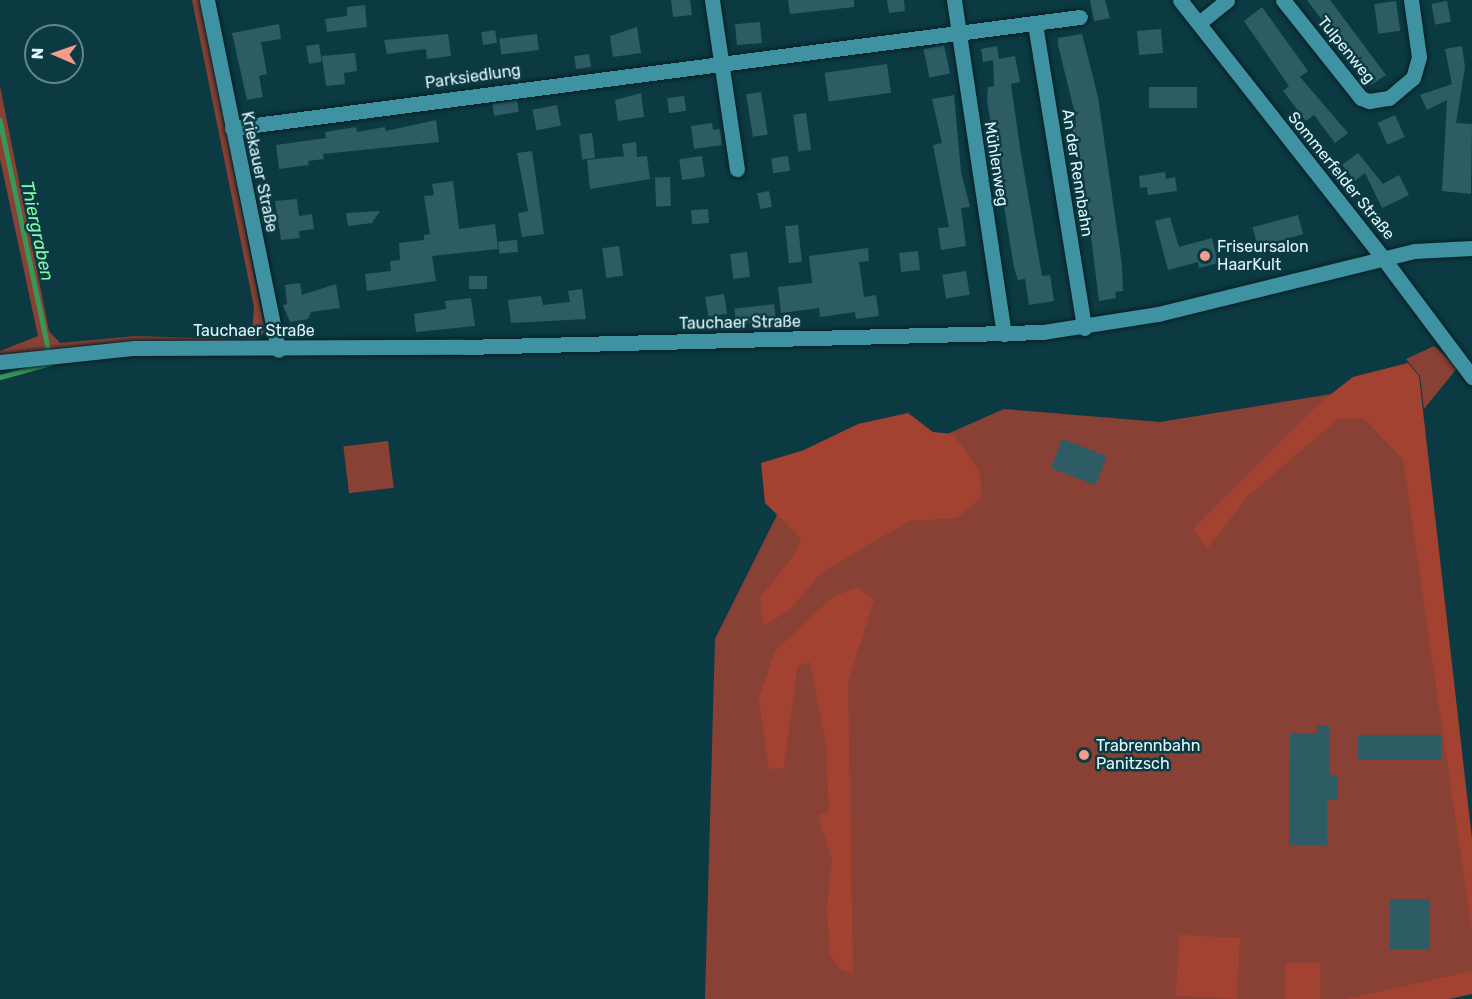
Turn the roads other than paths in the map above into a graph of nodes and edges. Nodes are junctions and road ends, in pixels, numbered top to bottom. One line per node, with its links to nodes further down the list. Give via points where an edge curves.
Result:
1 (207, 0): 13 (street, Kriekauer Straße)
2 (712, 0): 12 (street)
3 (954, 0): 11 (street, Mühlenweg)
4 (1180, 0): 9 (street, Sommerfelder Straße)
5 (1227, 0): 9 (street)
6 (1283, 0): 7 (street, Tulpenweg, via 1361,98 1369,101 1389,98 1413,78 1419,57)
7 (1411, 0)
8 (1080, 17): 10 (street, Parksiedlung)
9 (1199, 23): 16 (street, Sommerfelder Straße)
10 (1035, 24): 11 (street, Parksiedlung); 17 (street, An der Rennbahn)
11 (958, 32): 12 (street, Parksiedlung); 18 (street, Mühlenweg)
12 (719, 62): 13 (street, Parksiedlung); 14 (street)
13 (232, 128): 19 (street, Kriekauer Straße)
14 (737, 169)
15 (1472, 248): 16 (street, Tauchaer Straße)
16 (1383, 258): 17 (street, Tauchaer Straße, via 1158,314); 21 (street, Sommerfelder Straße)
17 (1084, 328): 18 (street, Tauchaer Straße)
18 (1004, 334): 19 (street, Tauchaer Straße)
19 (278, 350): 20 (street, Tauchaer Straße, via 134,348)
20 (0, 362)
21 (1472, 377)

